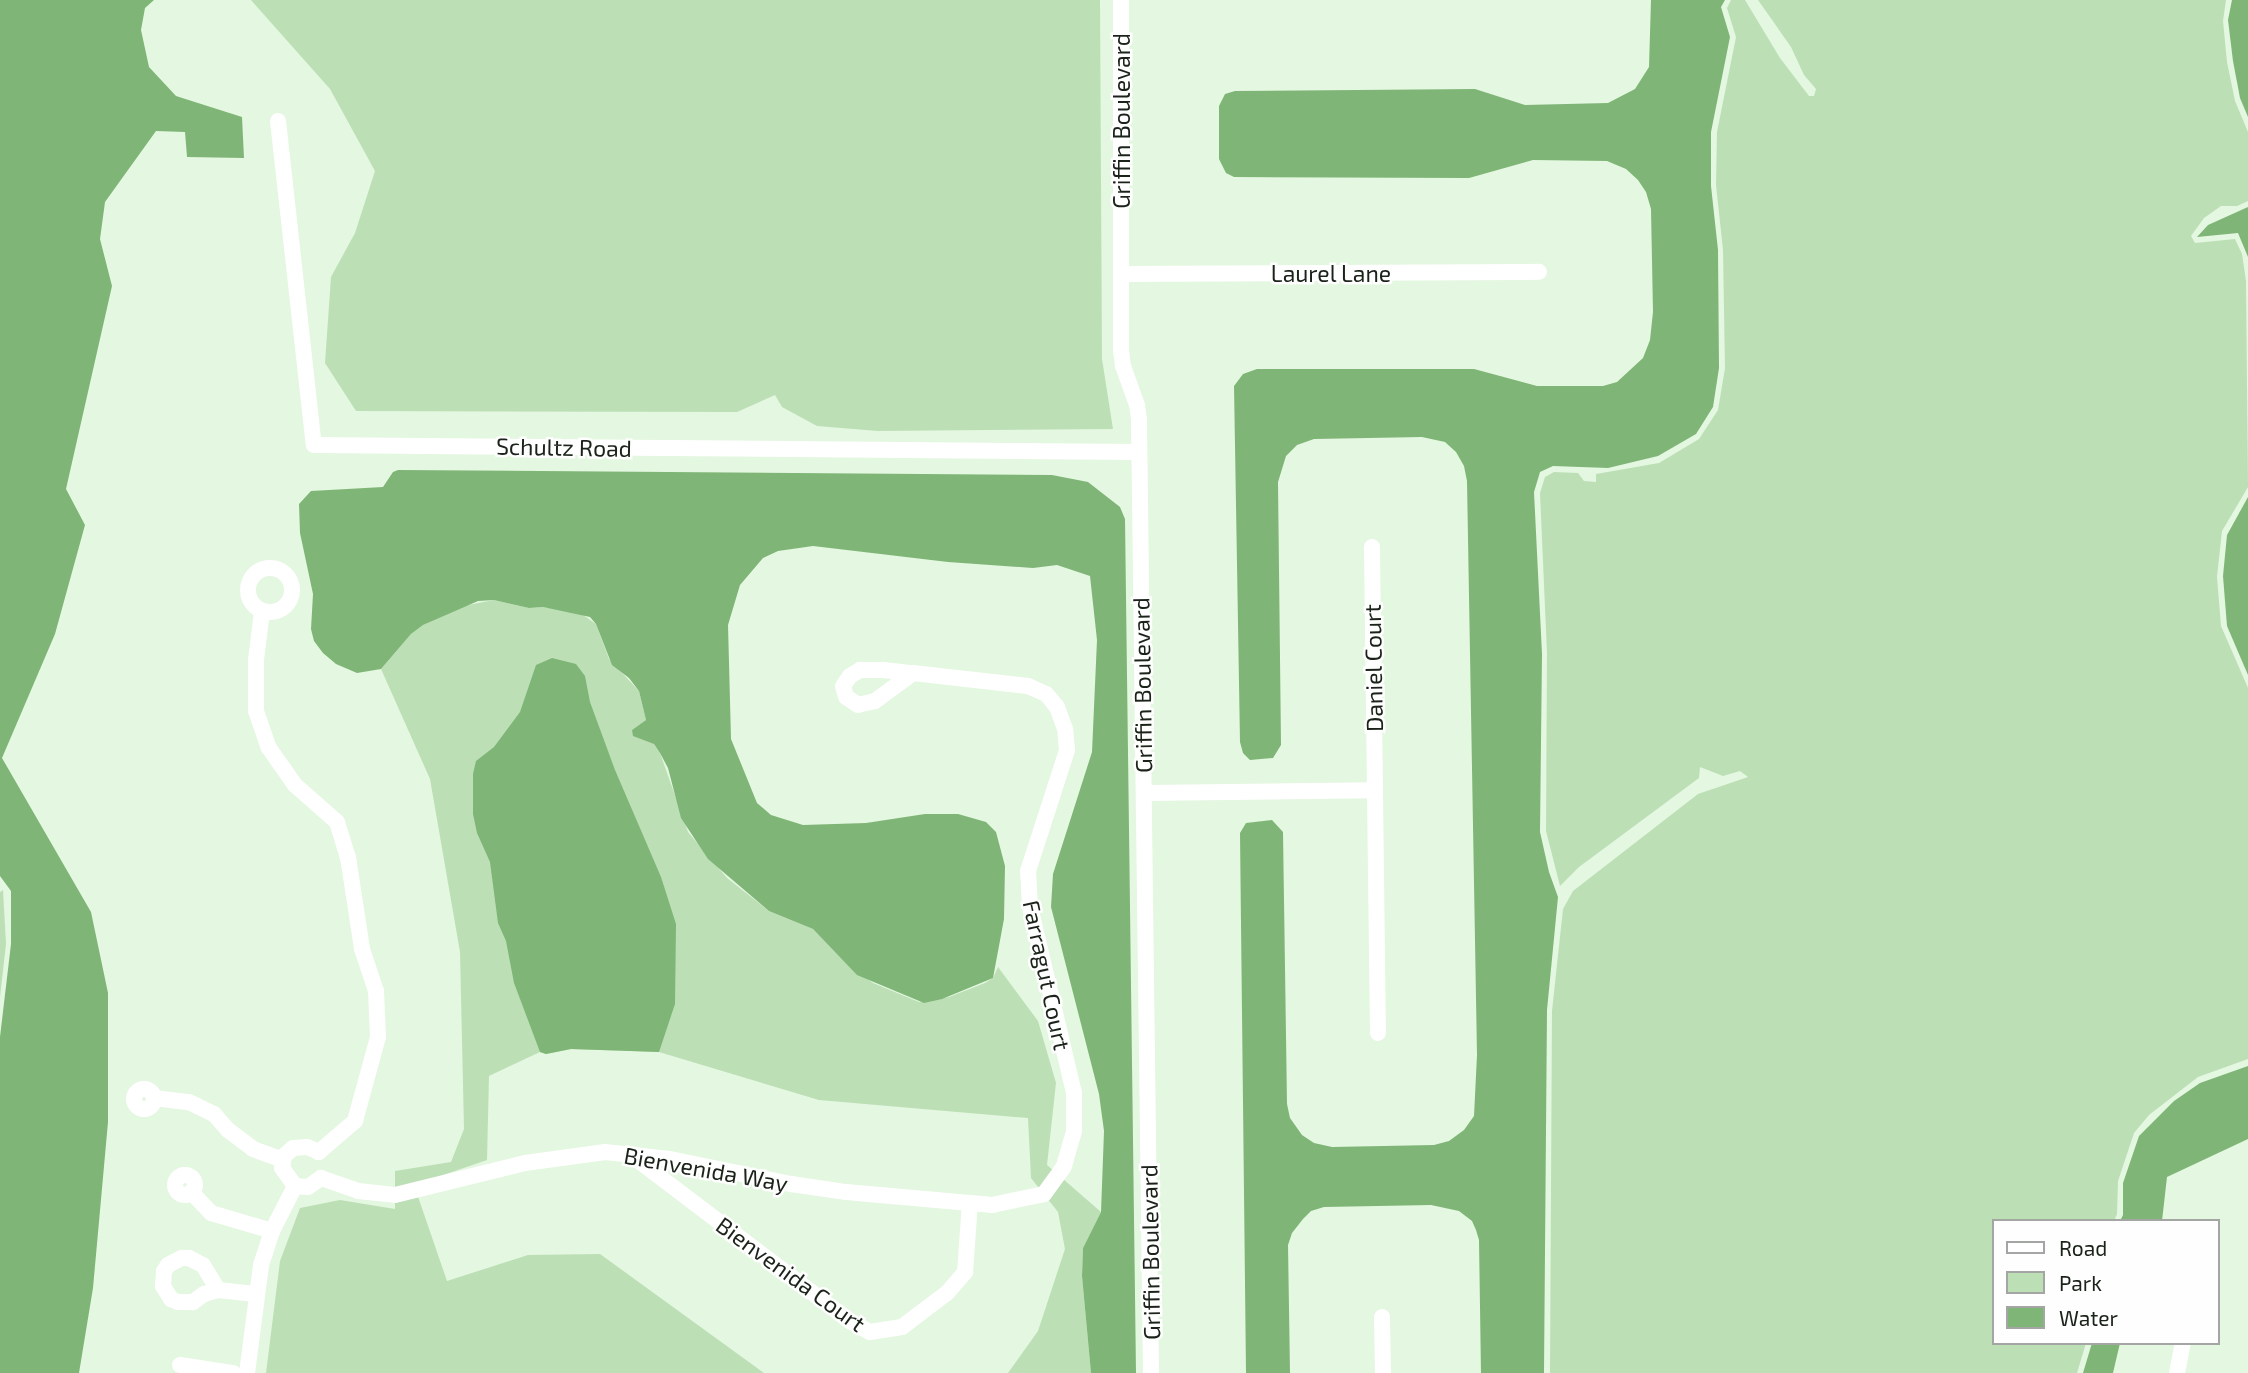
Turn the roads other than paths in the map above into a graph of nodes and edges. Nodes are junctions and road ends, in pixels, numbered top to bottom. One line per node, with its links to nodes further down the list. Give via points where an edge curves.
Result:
1 (1121, 0): 4 (street, Griffin Boulevard)
2 (278, 121): 5 (street, Schultz Road, via 314,444)
3 (1539, 272): 4 (street, Laurel Lane)
4 (1123, 274): 5 (street, Griffin Boulevard, via 1123,366 1137,405)
5 (1139, 452): 10 (street, Griffin Boulevard)
6 (1372, 547): 9 (street, Daniel Court)
7 (262, 611): 13 (street, via 256,711 270,748 295,785 337,822 348,857 362,949 376,991 378,1037 355,1121)
8 (913, 673): 19 (street, Farragut Court, via 1028,686 1046,694 1065,729 1067,750 1032,852 1028,886 1074,1093 1074,1131 1064,1166 1044,1194 992,1205)
9 (1374, 790): 10 (street); 11 (street, Daniel Court)
10 (1143, 793): 28 (street, Griffin Boulevard)
11 (1378, 1033)
12 (154, 1098): 15 (street, via 189,1102 214,1114 253,1149)
13 (319, 1153): 15 (street, via 301,1146); 16 (street, via 324,1163)
14 (631, 1155): 16 (street, Bienvenida Way, via 605,1152 525,1163 394,1195 358,1191); 19 (street, Bienvenida Way, via 824,1189); 19 (street, Bienvenida Court, via 870,1332 902,1327 947,1293 965,1272)
15 (283, 1160): 17 (street, via 283,1173)
16 (321, 1178): 17 (street, via 308,1187)
17 (295, 1186): 20 (street)
18 (191, 1192): 20 (street, via 211,1213)
19 (970, 1203)
20 (272, 1231): 22 (street)
21 (218, 1290): 22 (street)
22 (257, 1294): 27 (street)
23 (1382, 1317): 29 (street)
24 (2183, 1345): 30 (street)
25 (180, 1365): 26 (street)
26 (233, 1373)
27 (247, 1373)
28 (1151, 1373)
29 (1383, 1373)
30 (2177, 1373)

